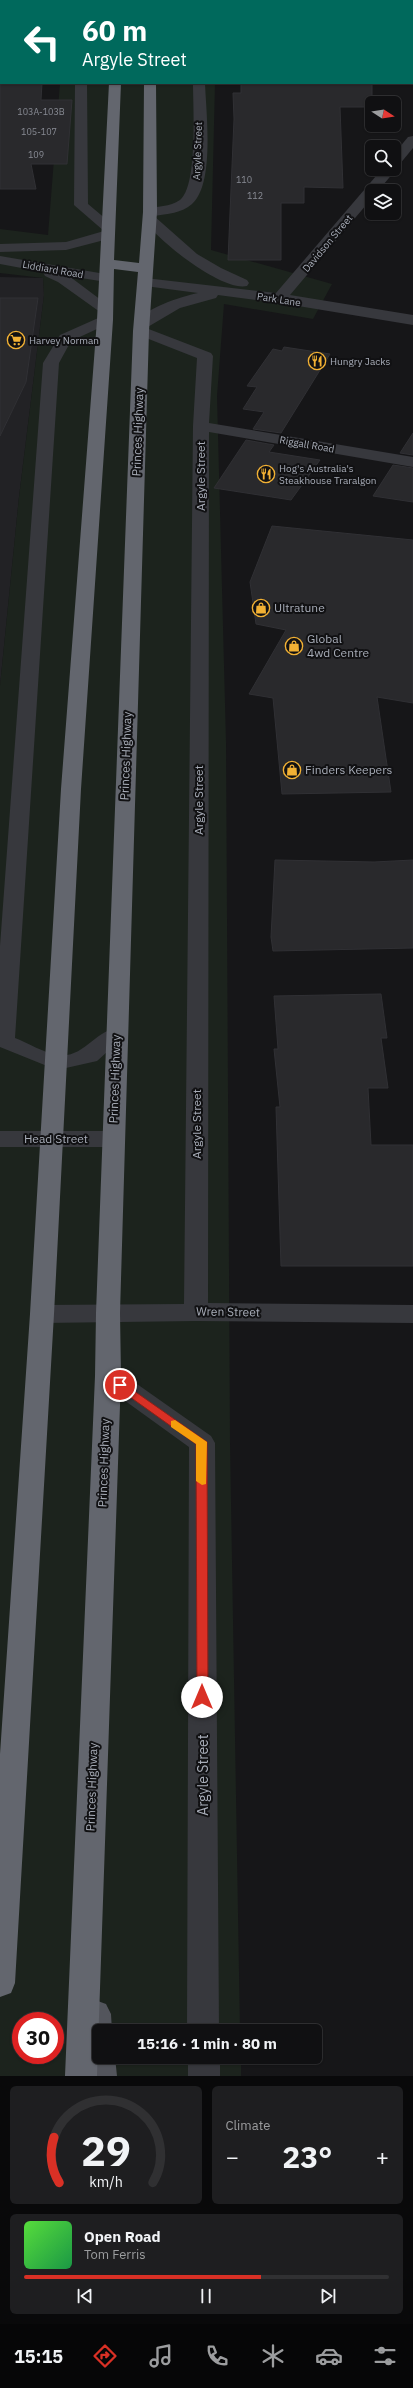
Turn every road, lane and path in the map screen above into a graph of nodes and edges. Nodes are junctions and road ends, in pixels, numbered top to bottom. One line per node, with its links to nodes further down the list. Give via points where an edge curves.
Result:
1 (81, 84): 9 (street, via 81,205)
2 (115, 84): 9 (highway)
3 (150, 84): 8 (highway, Princes Highway)
4 (199, 84): 8 (street, Argyle Street, via 198,181 190,198 179,207)
5 (413, 140): 6 (street)
6 (401, 154)
7 (382, 176): 19 (street, Davidson Street)
8 (150, 216): 17 (highway, Princes Highway); 18 (street, via 167,238 194,260)
9 (107, 231): 10 (street, via 66,246); 16 (highway)
10 (0, 248)
11 (0, 252): 16 (street, Liddiard Road)
12 (0, 260): 13 (street, Liddiard Road)
13 (16, 263): 14 (street); 15 (street, Liddiard Road)
14 (0, 265)
15 (35, 266): 16 (street, Liddiard Road); 21 (street, via 64,280)
16 (106, 271): 17 (highway); 21 (highway)
17 (146, 275): 18 (street, Park Lane); 23 (highway, Princes Highway)
18 (238, 287): 19 (street, Park Lane); 23 (street, via 196,296 165,308)
19 (284, 294): 20 (street, Park Lane); 22 (street, Park Lane)
20 (413, 309)
21 (105, 315): 27 (highway, via 72,781); 27 (street, via 65,338 51,363 4,1041)
22 (413, 320)
23 (142, 328): 24 (street, Argyle Street, via 205,356); 26 (highway, Princes Highway)
24 (201, 426): 25 (street, Riggall Road); 31 (street, Argyle Street)
25 (413, 462)
26 (116, 1034): 27 (street, via 89,1056); 30 (highway, Princes Highway)
27 (57, 1063): 29 (highway)
28 (0, 1139): 29 (street, Head Street)
29 (52, 1139): 30 (street, Head Street); 33 (highway)
30 (113, 1139): 32 (highway, Princes Highway)
31 (196, 1312): 32 (street, Wren Street); 34 (street, Wren Street)
32 (108, 1313): 33 (street, Wren Street); 35 (highway, Princes Highway)
33 (42, 1314): 37 (highway)
34 (413, 1314)
35 (108, 1376): 36 (highway, Princes Highway); 39 (street, Argyle Street, via 202,1442)
36 (87, 1919): 38 (main road); 42 (highway, Princes Highway)
37 (0, 1983)
38 (96, 2024)
39 (203, 2024)
40 (100, 2064): 43 (main road)
41 (204, 2064): 44 (street)
42 (81, 2076)
43 (101, 2076)
44 (204, 2076)

